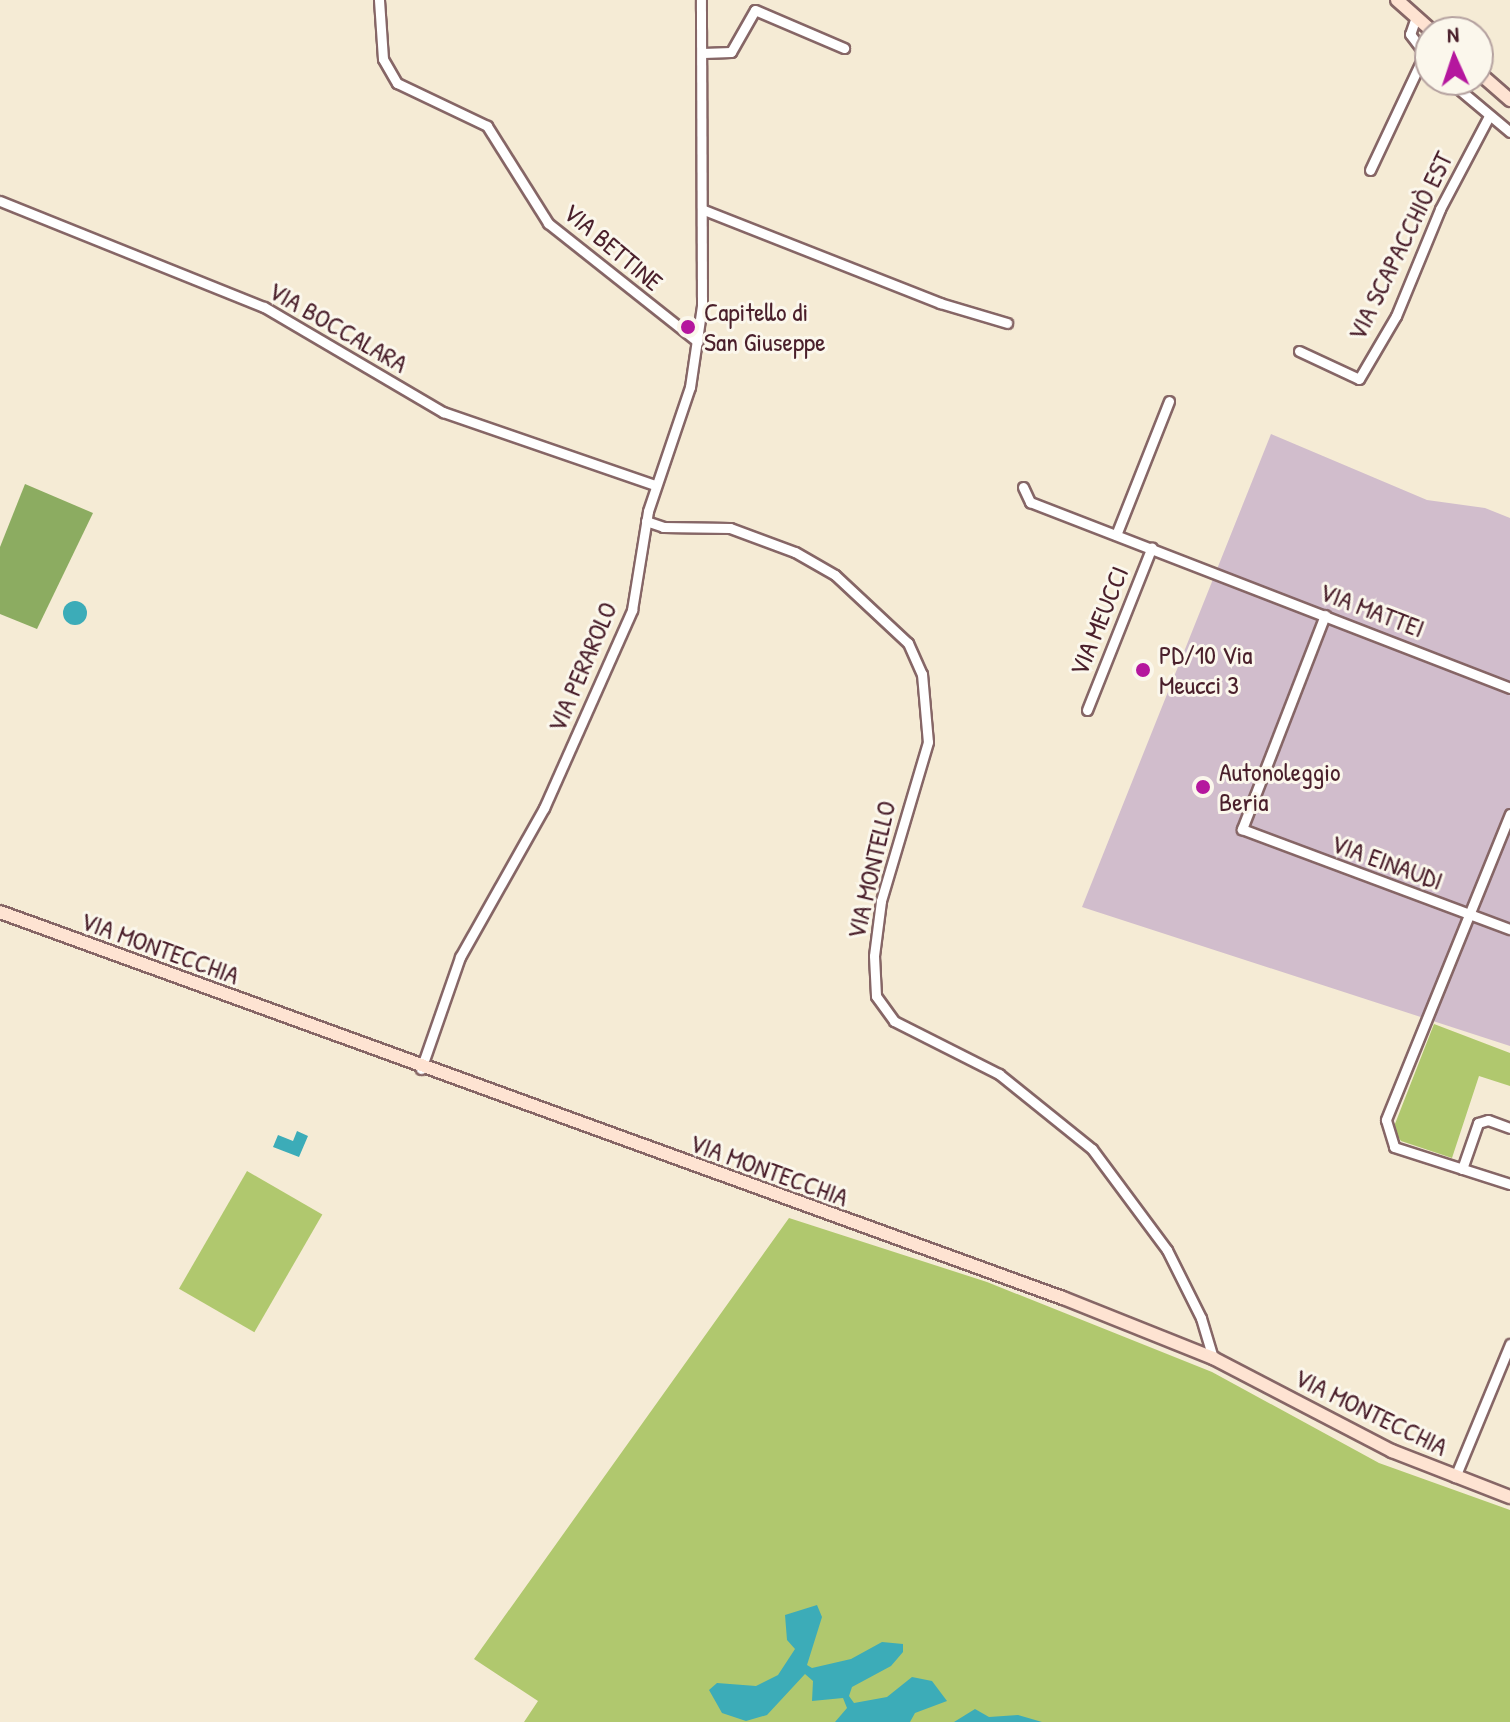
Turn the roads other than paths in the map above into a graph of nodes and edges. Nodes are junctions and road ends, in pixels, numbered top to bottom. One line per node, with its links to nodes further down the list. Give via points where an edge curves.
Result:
1 (379, 0): 17 (street, VIA BETTINE, via 383,59 397,83 487,126 548,223)
2 (701, 0): 6 (street, VIA PERAROLO)
3 (1397, 0): 4 (street)
4 (1415, 16)
5 (844, 48): 6 (street, via 755,10 731,52)
6 (703, 53): 15 (street, VIA PERAROLO)
7 (1414, 84): 13 (street)
8 (1494, 86): 10 (street)
9 (1466, 96): 11 (street)
10 (1510, 100)
11 (1489, 116): 12 (street); 18 (street, VIA SCAPACCHIÒ EST, via 1440,209 1396,316 1359,379)
12 (1510, 132)
13 (1370, 170)
14 (0, 201): 20 (street, VIA BOCCALARA, via 264,307 443,412)
15 (704, 210): 16 (street, via 940,303); 17 (street, VIA PERAROLO)
16 (1007, 323)
17 (698, 342): 20 (street, VIA PERAROLO, via 690,387)
18 (1299, 351)
19 (1169, 401): 23 (street)
20 (655, 485): 22 (street, VIA PERAROLO)
21 (1023, 487): 23 (street, VIA MATTEI, via 1030,502)
22 (646, 521): 32 (street, VIA PERAROLO, via 627,626 544,808 460,957); 37 (street, VIA MONTELLO, via 663,527 730,528 795,552 835,575 908,643 922,674 928,742 881,901 874,956 876,996 894,1021 999,1074 1092,1149 1167,1250 1201,1318)
23 (1116, 535): 24 (street, VIA MATTEI)
24 (1152, 547): 25 (street, VIA MATTEI); 27 (street, VIA MEUCCI)
25 (1325, 615): 26 (street, VIA MATTEI); 30 (street, VIA EINAUDI, via 1242,829)
26 (1510, 688)
27 (1087, 710)
28 (1510, 814): 30 (street)
29 (0, 912): 32 (street, VIA MONTECCHIA)
30 (1469, 916): 31 (street, VIA EINAUDI); 34 (street, via 1386,1130 1394,1147)
31 (1510, 929)
32 (421, 1069): 37 (street, VIA MONTECCHIA, via 965,1262)
33 (1510, 1128): 34 (street, via 1488,1120 1478,1123)
34 (1462, 1169): 35 (street)
35 (1510, 1184)
36 (1510, 1344): 38 (street)
37 (1213, 1358): 38 (street, VIA MONTECCHIA, via 1392,1451)
38 (1455, 1477): 39 (street, VIA MONTECCHIA)
39 (1510, 1497)

